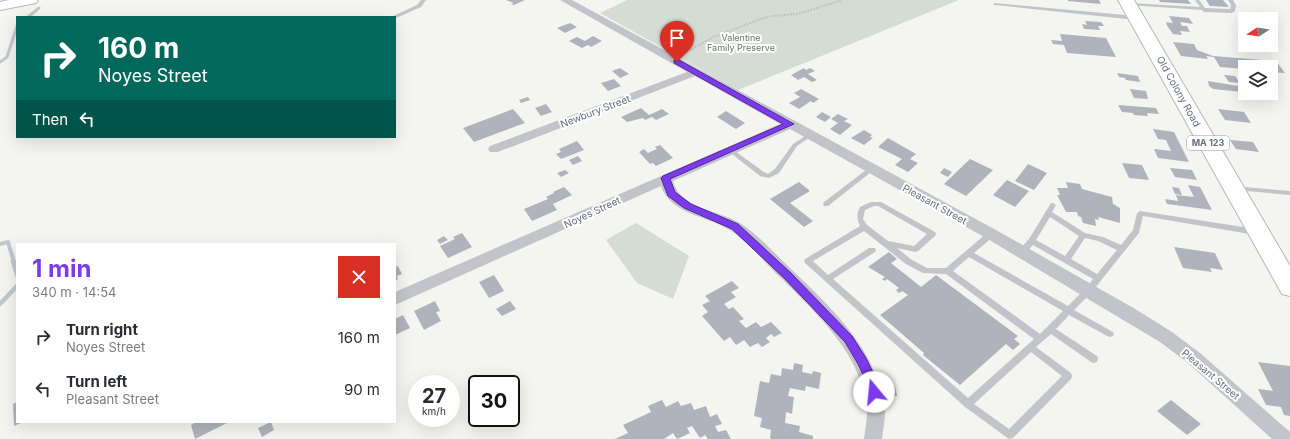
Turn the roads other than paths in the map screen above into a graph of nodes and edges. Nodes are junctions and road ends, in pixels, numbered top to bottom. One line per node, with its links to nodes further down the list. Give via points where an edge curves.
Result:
1 (31, 0): 7 (street)
2 (424, 0): 10 (lane, via 419,6)
3 (565, 0): 11 (street, Pleasant Street)
4 (1197, 0): 9 (lane)
5 (1230, 0): 9 (lane, via 1234,5 1232,11)
6 (996, 4): 8 (lane)
7 (0, 6)
8 (1137, 6): 9 (lane); 18 (highway, Old Colony Road / MA 123)
9 (1204, 10)
10 (396, 16)
11 (696, 72): 12 (street, Pleasant Street); 14 (street, Newbury Street)
12 (790, 124): 13 (street, Pleasant Street); 15 (street, Noyes Street)
13 (810, 135): 15 (lane, via 795,144 777,171 770,176 762,174); 16 (street, Pleasant Street)
14 (494, 149)
15 (730, 150): 17 (street, Noyes Street)
16 (872, 169): 22 (lane); 27 (street, Pleasant Street)
17 (666, 178): 41 (street, Noyes Street); 49 (street, via 671,194 679,201 735,226 747,236 848,339 872,383 876,402 876,427)
18 (1233, 188): 19 (lane); 26 (highway, Old Colony Road / MA 123)
19 (1280, 193): 20 (lane); 21 (lane)
20 (1290, 193)
21 (1290, 198)
22 (826, 204)
23 (1053, 205): 24 (lane)
24 (1049, 213): 28 (lane); 29 (lane)
25 (864, 227): 30 (lane); 30 (lane, via 860,218 862,209 879,204 932,234 915,250); 38 (lane, via 808,261)
26 (1258, 233): 31 (lane, via 1140,213 1136,231); 39 (highway, Old Colony Road / MA 123)
27 (991, 234): 33 (street, Pleasant Street); 34 (lane)
28 (1083, 236): 31 (lane, via 1100,239); 35 (lane)
29 (1032, 241): 33 (lane); 35 (lane)
30 (885, 244): 36 (lane, via 926,271)
31 (1122, 249): 37 (lane)
32 (872, 250): 38 (lane)
33 (1021, 252): 40 (street, Pleasant Street)
34 (969, 253): 36 (lane); 42 (lane)
35 (1066, 260): 37 (lane)
36 (948, 271): 45 (lane)
37 (1098, 278): 40 (lane)
38 (827, 279): 48 (lane)
39 (1290, 287)
40 (1088, 291): 42 (lane); 50 (street, Pleasant Street, via 1166,337 1194,358)
41 (396, 299)
42 (1068, 310): 43 (lane); 44 (lane)
43 (1050, 329): 45 (lane); 47 (lane)
44 (1110, 334)
45 (1040, 339): 46 (lane)
46 (1030, 348): 48 (lane); 48 (lane, via 1068,376 1010,435)
47 (1094, 359)
48 (968, 404)
49 (873, 439)
50 (1286, 439)

